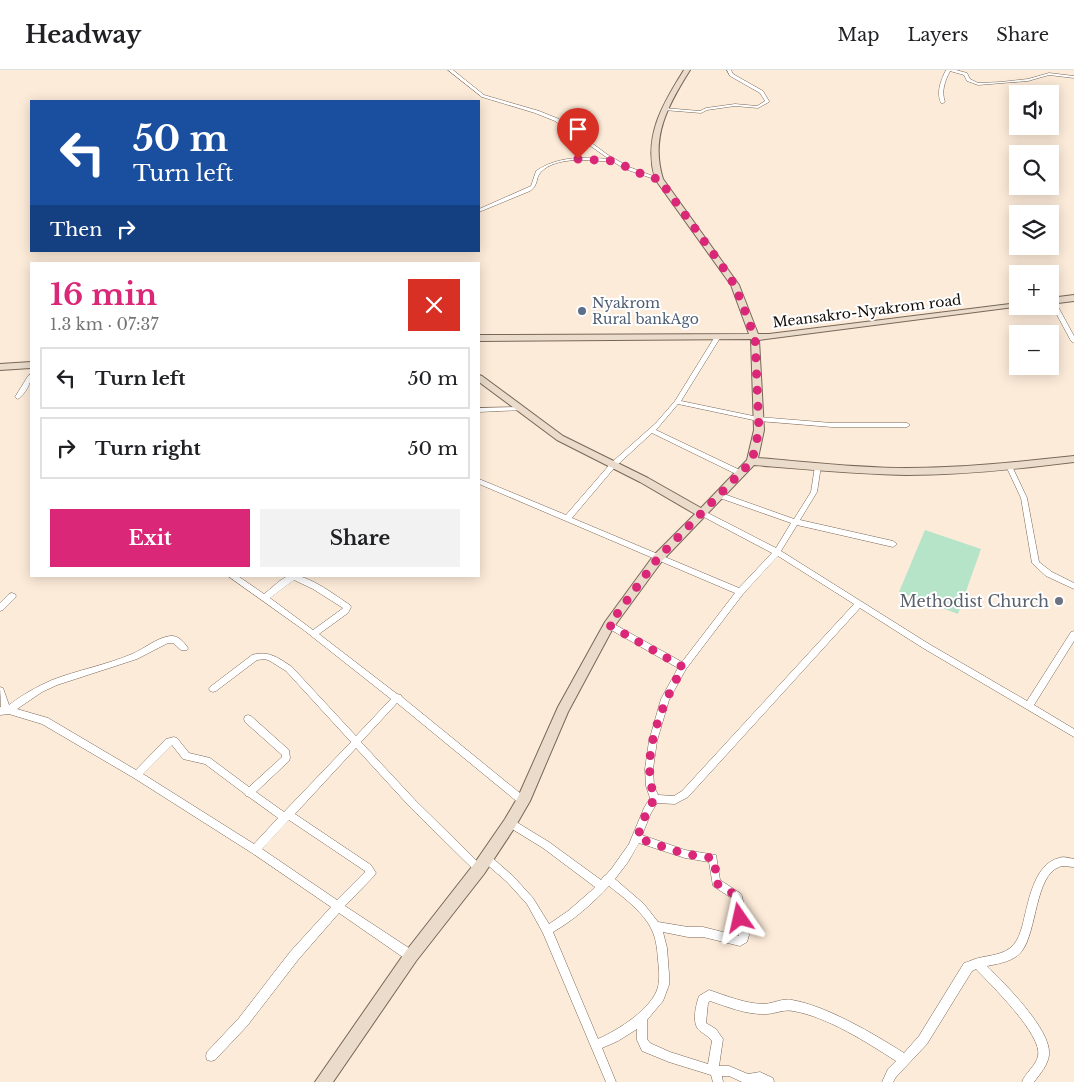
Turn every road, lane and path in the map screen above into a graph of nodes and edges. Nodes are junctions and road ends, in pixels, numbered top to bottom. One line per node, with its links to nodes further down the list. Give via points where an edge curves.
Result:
1 (450, 70): 10 (street, via 483,96 557,120)
2 (687, 70): 9 (street)
3 (728, 70): 9 (street, via 765,95 768,101 753,107 735,106 701,112)
4 (950, 70): 6 (street, via 966,74 970,82 978,84 1028,80); 8 (street, via 942,84 940,97)
5 (1044, 70): 6 (street)
6 (1049, 74): 7 (street)
7 (1074, 77)
8 (943, 102)
9 (664, 108): 11 (street, via 653,156)
10 (614, 161): 11 (street); 12 (street, via 578,159 554,163 538,172 534,186 528,190)
11 (659, 179): 19 (street, via 734,284)
12 (480, 211)
13 (1074, 298): 14 (street)
14 (1059, 300)
15 (1009, 307): 19 (street, Meansakro-Nyakrom road)
16 (1059, 315): 20 (street)
17 (480, 338): 18 (street, Meansakro-Nyakrom road)
18 (717, 338): 19 (street, Meansakro-Nyakrom road); 26 (street)
19 (755, 338): 29 (street)
20 (1074, 341)
21 (30, 365): 22 (street)
22 (0, 367)
23 (30, 378): 25 (street)
24 (480, 379): 27 (street)
25 (18, 397)
26 (676, 402): 29 (street); 31 (street)
27 (521, 409): 28 (street); 34 (street, via 560,438)
28 (480, 410)
29 (758, 419): 30 (street, via 832,425); 33 (street, via 759,430)
30 (907, 425)
31 (651, 430): 34 (street); 37 (street)
32 (1074, 459): 36 (street)
33 (752, 461): 35 (street); 37 (street)
34 (613, 465): 40 (street); 41 (street)
35 (818, 466): 36 (street, via 928,471); 42 (street, via 814,492)
36 (1009, 466): 49 (street, via 1024,498 1036,563 1049,574)
37 (740, 473): 39 (street)
38 (480, 480): 41 (street)
39 (720, 495): 40 (street); 42 (street)
40 (702, 513): 44 (street); 45 (street)
41 (567, 519): 45 (street)
42 (796, 522): 43 (street); 44 (street)
43 (893, 544)
44 (777, 552): 50 (street); 53 (street)
45 (658, 558): 50 (street); 55 (street)
46 (234, 577): 52 (street)
47 (292, 577): 52 (street)
48 (295, 577): 56 (street, via 346,607)
49 (1074, 586)
50 (740, 592): 59 (street)
51 (12, 596): 54 (street)
52 (265, 598): 56 (street)
53 (860, 604): 63 (street); 70 (street, via 684,794 675,800)
54 (0, 608)
55 (609, 625): 59 (street); 71 (street, via 562,711)
56 (313, 634): 62 (street)
57 (1074, 634): 63 (street)
58 (184, 648): 64 (street, via 177,641 169,640 127,660 56,680)
59 (683, 667): 70 (street, via 665,699 653,742 649,769)
60 (214, 689): 67 (street, via 254,657 275,658)
61 (0, 690): 64 (street)
62 (398, 697): 67 (street); 71 (street)
63 (1029, 705): 66 (street)
64 (5, 710): 68 (street, via 45,721)
65 (248, 719): 69 (street, via 286,753 286,758)
66 (1074, 733)
67 (356, 742): 72 (street); 77 (street, via 413,804)
68 (137, 775): 69 (street, via 169,742 174,741 186,756 207,761); 75 (street)
69 (249, 793): 72 (street)
70 (655, 799): 74 (street, via 648,808)
71 (523, 801): 73 (street)
72 (287, 816): 75 (street); 79 (street, via 370,870 369,875)
73 (510, 823): 77 (street); 78 (street)
74 (637, 838): 78 (street); 80 (street, via 685,854 713,858 716,883 737,896 744,935 740,941)
75 (255, 850): 79 (street)
76 (1074, 862): 83 (street, via 1059,860 1049,866 1042,877 1018,948 1007,955)
77 (483, 864): 81 (street, via 510,879 530,901); 82 (street)
78 (604, 882): 80 (street, via 645,912); 81 (street, via 564,921)
79 (338, 906): 82 (street); 86 (street)
80 (656, 926): 84 (street, via 662,940 664,979 659,997)
81 (547, 930): 85 (street)
82 (411, 956): 89 (street)
83 (977, 962): 87 (street, via 968,966 923,1040); 94 (street, via 1027,1018 1040,1041 1044,1052 1041,1063)
84 (642, 1017): 85 (street, via 627,1030); 88 (street, via 642,1040 646,1047)
85 (595, 1046): 90 (street)
86 (211, 1056)
87 (905, 1060): 88 (street, via 872,1040 792,1005 765,1009 709,995 703,1000 699,1023 718,1039 712,1065); 93 (street)
88 (714, 1071): 91 (street); 92 (street, via 728,1071 748,1079 760,1078)
89 (323, 1082)
90 (611, 1082)
91 (718, 1082)
92 (769, 1082)
93 (887, 1082)
94 (1027, 1082)

